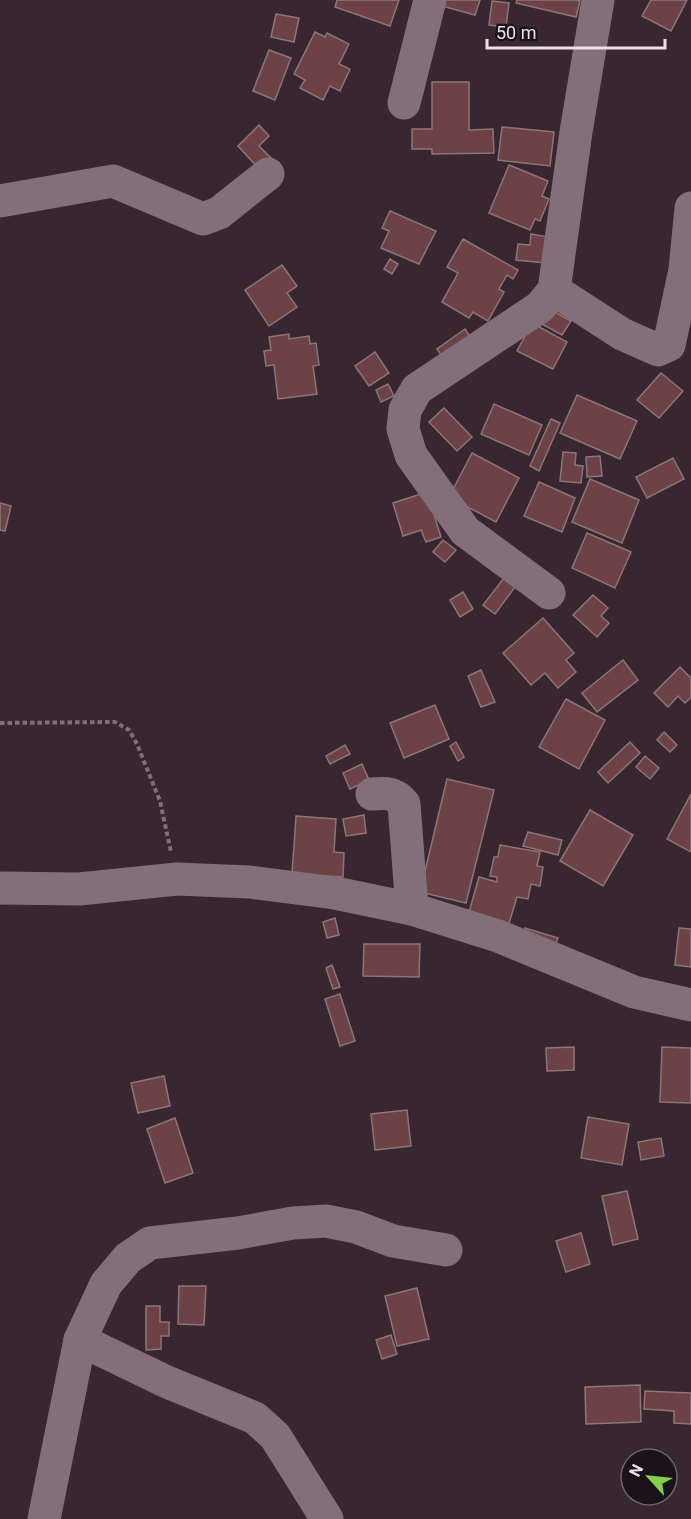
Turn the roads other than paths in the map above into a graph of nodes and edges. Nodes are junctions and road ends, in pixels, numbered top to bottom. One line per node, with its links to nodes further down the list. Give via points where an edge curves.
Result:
1 (430, 0): 3 (street)
2 (598, 0): 7 (street)
3 (404, 103)
4 (268, 174): 5 (street, via 219,213 203,219 113,181)
5 (0, 201)
6 (691, 208): 8 (street)
7 (554, 290): 8 (street, via 622,334 658,350); 9 (street, via 540,308 417,389 405,410 403,429 411,456 465,531)
8 (680, 352)
9 (549, 593)
10 (372, 794): 12 (street, via 399,796 404,804)
11 (0, 888): 12 (street, via 79,889 177,879 249,882 335,892)
12 (412, 909): 13 (street, via 498,936 633,992)
13 (691, 1005)
14 (446, 1250): 15 (street, via 393,1241 326,1221 150,1242 128,1258 106,1284)
15 (80, 1340): 16 (street); 17 (street, via 255,1418 275,1436)
16 (44, 1519)
17 (327, 1519)

